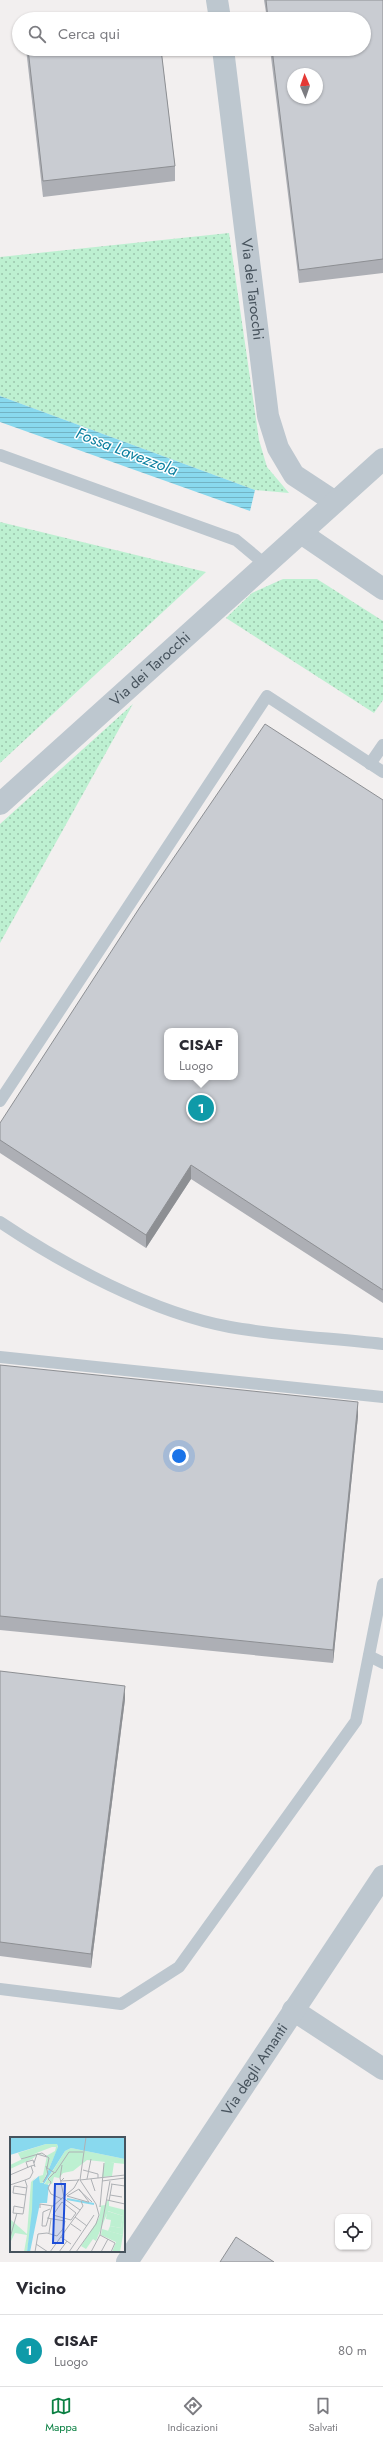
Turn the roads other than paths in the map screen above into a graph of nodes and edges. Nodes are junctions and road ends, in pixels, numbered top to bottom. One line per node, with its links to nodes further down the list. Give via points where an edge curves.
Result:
1 (217, 0): 2 (street)
2 (219, 12)
3 (224, 56): 6 (street, Via dei Tarocchi, via 268,416 278,448 294,475)
4 (0, 456): 8 (lane, via 236,540)
5 (383, 459): 6 (street, Via dei Tarocchi)
6 (335, 502): 7 (street, Via dei Tarocchi)
7 (301, 533): 8 (street, Via dei Tarocchi); 9 (street)
8 (266, 564): 13 (street, Via dei Tarocchi)
9 (383, 589)
10 (383, 745): 11 (lane)
11 (370, 764): 12 (lane); 14 (lane, via 267,696)
12 (383, 772)
13 (0, 804)
14 (0, 1101)
15 (0, 1222): 16 (lane, via 29,1242 88,1274 135,1296 186,1315 229,1327)
16 (383, 1344)
17 (0, 1357): 18 (lane)
18 (383, 1397)
19 (383, 1584): 20 (lane)
20 (369, 1656): 21 (lane); 23 (lane, via 356,1721 179,1967 121,2004)
21 (383, 1663)
22 (383, 1876): 24 (street, Via degli Amanti)
23 (0, 1989)
24 (293, 2010): 25 (street); 26 (street, Via degli Amanti)
25 (383, 2068)
26 (127, 2262)

